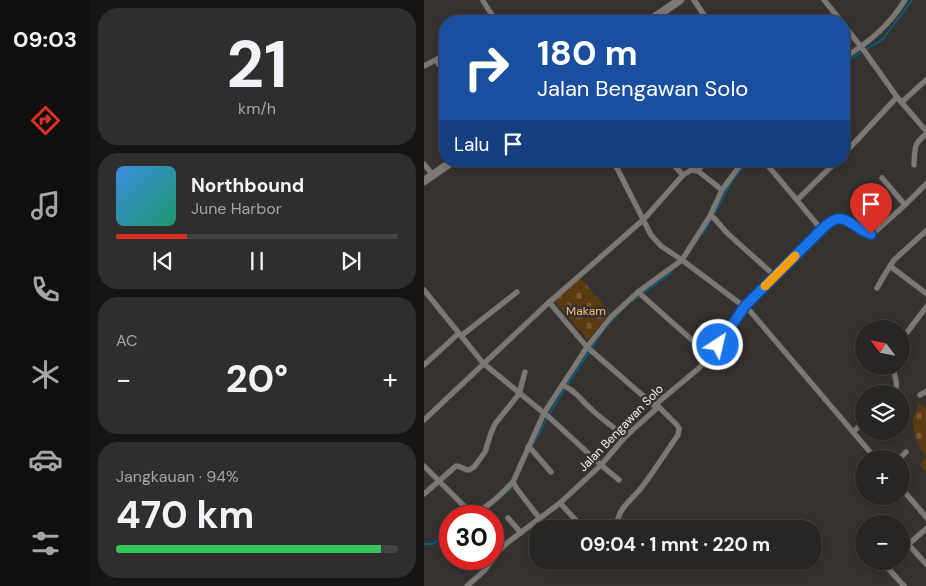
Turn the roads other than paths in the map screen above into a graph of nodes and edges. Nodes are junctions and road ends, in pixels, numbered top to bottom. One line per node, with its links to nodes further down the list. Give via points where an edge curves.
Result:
1 (694, 0): 8 (street)
2 (824, 0): 9 (street)
3 (905, 0): 11 (street, via 889,23)
4 (483, 1): 6 (street)
5 (675, 1): 7 (street)
6 (492, 15)
7 (657, 15)
8 (704, 15)
9 (836, 15)
10 (850, 33): 11 (street)
11 (863, 49): 12 (street); 19 (street)
12 (850, 55)
13 (424, 58): 17 (street)
14 (439, 58): 15 (street)
15 (436, 60): 16 (street); 17 (street)
16 (439, 64)
17 (426, 65)
18 (926, 79): 19 (street)
19 (900, 99): 20 (street); 21 (street)
20 (926, 132): 23 (street, via 915,147)
21 (850, 148)
22 (424, 164): 33 (street)
23 (914, 165)
24 (445, 167): 33 (street)
25 (616, 167): 41 (street)
26 (676, 167): 32 (street)
27 (701, 167): 31 (street)
28 (739, 167): 37 (street)
29 (769, 167): 38 (street)
30 (831, 167): 38 (street)
31 (698, 171): 32 (street); 37 (street)
32 (683, 174): 41 (street)
33 (433, 175): 35 (street)
34 (882, 178): 39 (street)
35 (424, 181)
36 (926, 183): 39 (street, Jalan Bengawan Solo)
37 (722, 190): 40 (street)
38 (797, 200): 42 (street)
39 (906, 204): 42 (street, Jalan Bengawan Solo, via 871,234 840,218)
40 (712, 216): 44 (street); 46 (street)
41 (644, 219): 44 (street, via 656,241); 53 (street)
42 (821, 230): 46 (street, Jalan Bengawan Solo)
43 (926, 230): 45 (street)
44 (682, 260): 50 (street); 54 (street)
45 (890, 266): 47 (street); 51 (street)
46 (775, 276): 54 (street, Jalan Bengawan Solo)
47 (877, 288)
48 (424, 290): 52 (street)
49 (517, 292): 57 (street)
50 (639, 294): 58 (street, via 611,317); 59 (street)
51 (926, 294)
52 (426, 297): 57 (street)
53 (549, 302): 58 (street); 61 (street)
54 (745, 306): 59 (street, Jalan Bengawan Solo); 70 (street)
55 (926, 306): 56 (street)
56 (910, 328)
57 (460, 335): 60 (street); 61 (street)
58 (590, 350): 63 (street); 67 (street)
59 (710, 356): 67 (street, Jalan Bengawan Solo)
60 (425, 363)
61 (483, 364): 65 (street); 69 (street)
62 (525, 372): 65 (street)
63 (565, 386): 68 (street); 71 (street)
64 (926, 390): 66 (street)
65 (519, 394): 68 (street); 78 (street, via 495,424 485,452 474,467 465,470 456,466)
66 (920, 395)
67 (656, 406): 71 (street, Jalan Bengawan Solo); 87 (street, via 676,424 678,435 642,488 622,508)
68 (547, 415): 72 (street); 74 (street)
69 (425, 416)
70 (853, 432): 73 (street)
71 (625, 438): 74 (street, Jalan Bengawan Solo)
72 (530, 448): 76 (street); 79 (street)
73 (868, 450)
74 (601, 465): 77 (street); 82 (street, Jalan Bengawan Solo)
75 (424, 466): 78 (street)
76 (551, 472)
77 (619, 480)
78 (438, 481): 79 (street, via 472,514); 80 (street)
79 (513, 482): 84 (street)
80 (424, 494)
81 (910, 499): 85 (street)
82 (560, 502): 84 (street, Jalan Bengawan Solo); 86 (street)
83 (508, 518): 89 (street)
84 (540, 518): 89 (street, Jalan Bengawan Solo)
85 (926, 518)
86 (576, 520)
87 (617, 520)
88 (926, 528): 90 (street)
89 (521, 533): 94 (street, Jalan Bengawan Solo, via 507,543)
90 (910, 542)
91 (910, 546): 92 (street)
92 (926, 565)
93 (890, 570): 95 (street)
94 (467, 586)
95 (904, 586)

